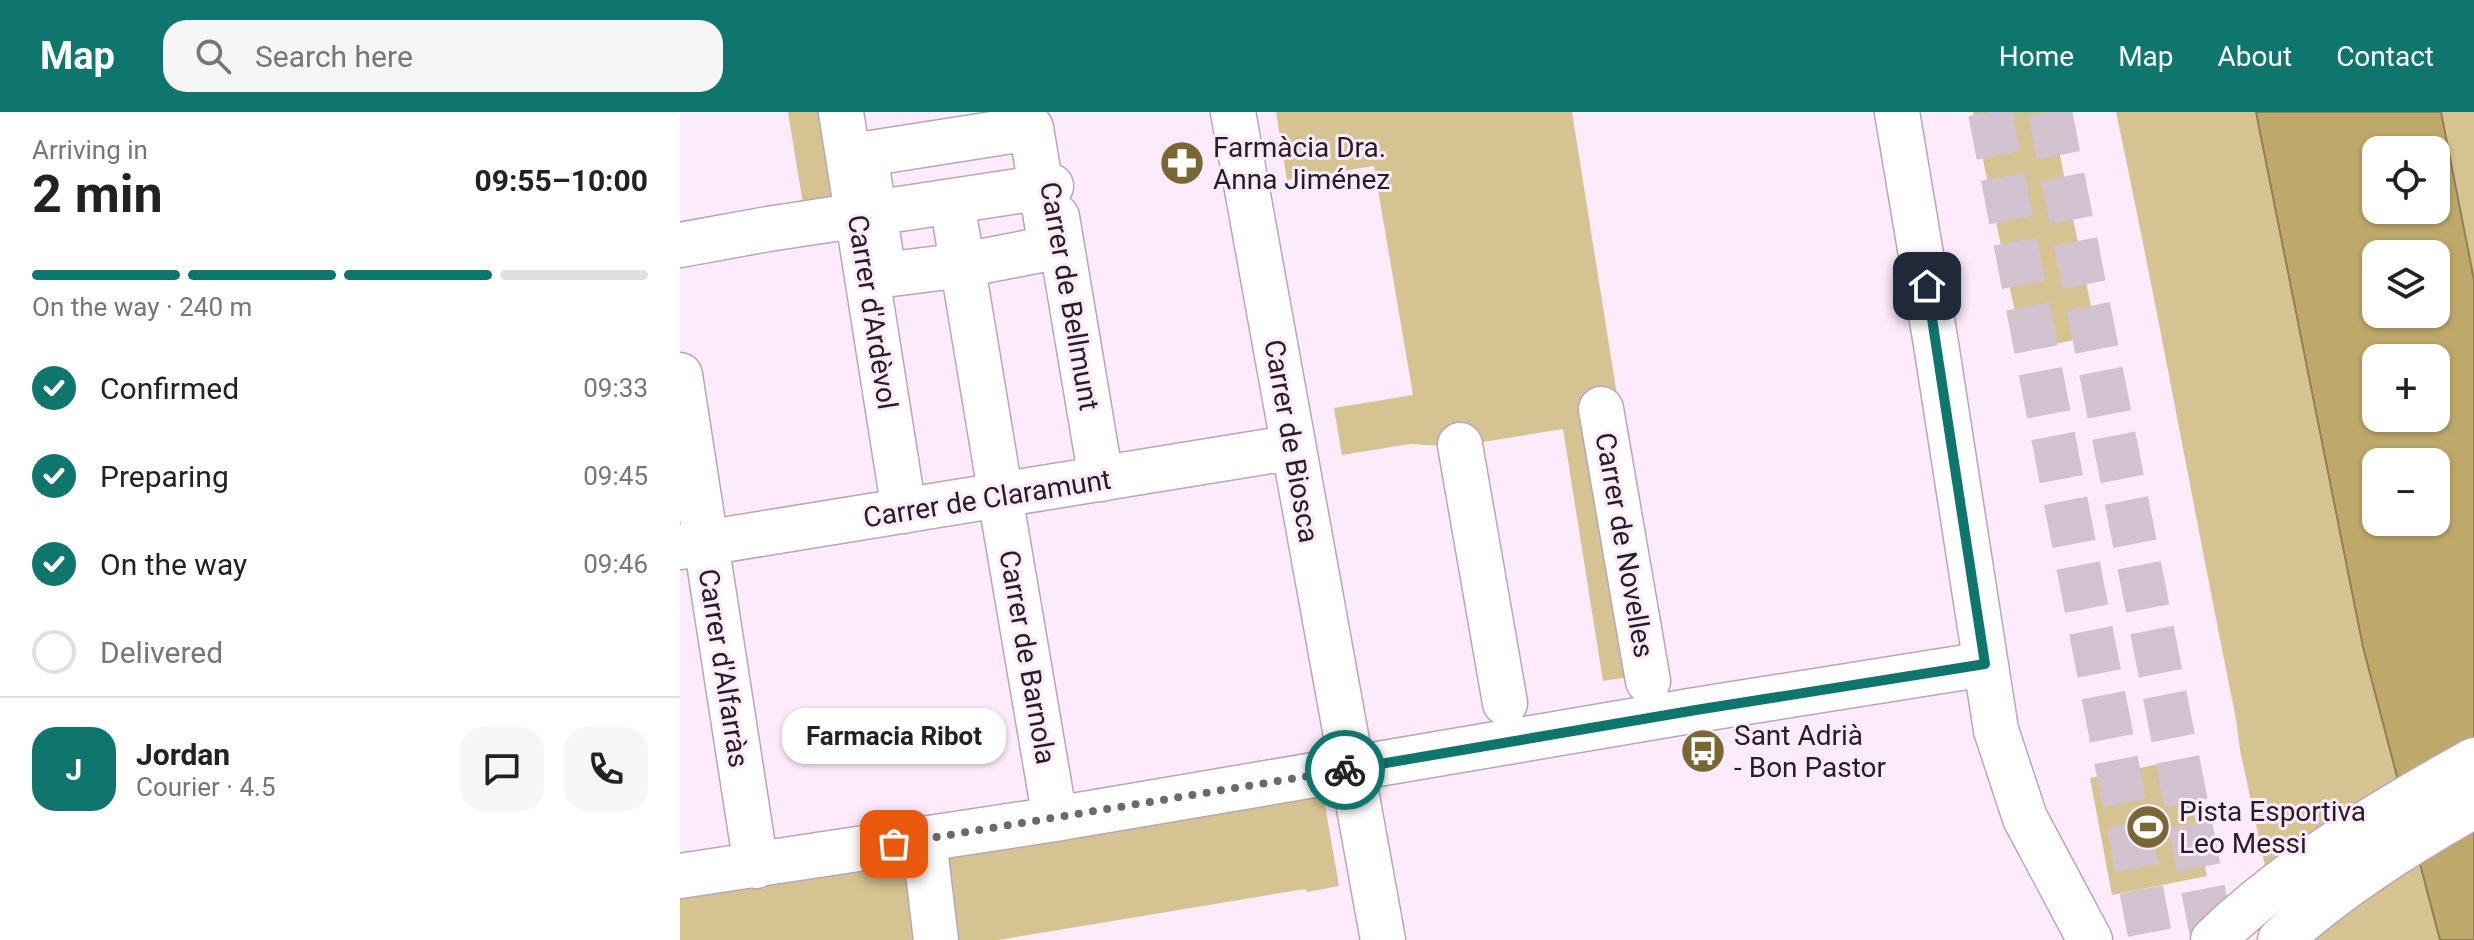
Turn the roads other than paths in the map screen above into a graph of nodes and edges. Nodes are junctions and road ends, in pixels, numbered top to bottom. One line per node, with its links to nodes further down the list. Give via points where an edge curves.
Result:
1 (841, 112): 7 (street, Carrer d'Ardèvol)
2 (1038, 112): 5 (street, Carrer de Bellmunt)
3 (1233, 112): 13 (street, Carrer de Biosca)
4 (1897, 112): 18 (street)
5 (1046, 187): 6 (street); 9 (street, via 1051,248); 9 (street, via 1031,128 865,154 884,275); 14 (street, Carrer de Bellmunt)
6 (952, 202): 7 (street); 9 (street, Carrer de Barnola)
7 (858, 215): 8 (street); 16 (street, Carrer d'Ardèvol)
8 (680, 245)
9 (963, 265): 15 (street, Carrer de Barnola)
10 (680, 375): 17 (street, Carrer d'Alfarràs, via 692,447)
11 (1601, 409): 19 (street, Carrer de Novelles)
12 (1460, 445): 20 (street)
13 (1294, 450): 14 (street, Carrer de Claramunt); 22 (street, Carrer de Biosca)
14 (1101, 479): 15 (street, Carrer de Claramunt)
15 (1000, 491): 16 (street, Carrer de Claramunt); 24 (street, Carrer de Barnola)
16 (904, 511): 17 (street, Carrer de Claramunt)
17 (692, 545): 26 (street, Carrer d'Alfarràs)
18 (1985, 664): 22 (street); 30 (street, via 1996,730 2025,818)
19 (1648, 681)
20 (1505, 703)
21 (2474, 760): 31 (street, via 2314,859)
22 (1351, 769): 24 (street); 29 (street, Carrer de Biosca)
23 (2474, 806): 32 (street, via 2404,846 2314,909)
24 (1055, 819): 25 (street)
25 (924, 840): 26 (street); 28 (street)
26 (756, 866): 27 (street)
27 (680, 876)
28 (936, 940)
29 (1383, 940)
30 (2090, 940)
31 (2213, 940)
32 (2280, 940)

